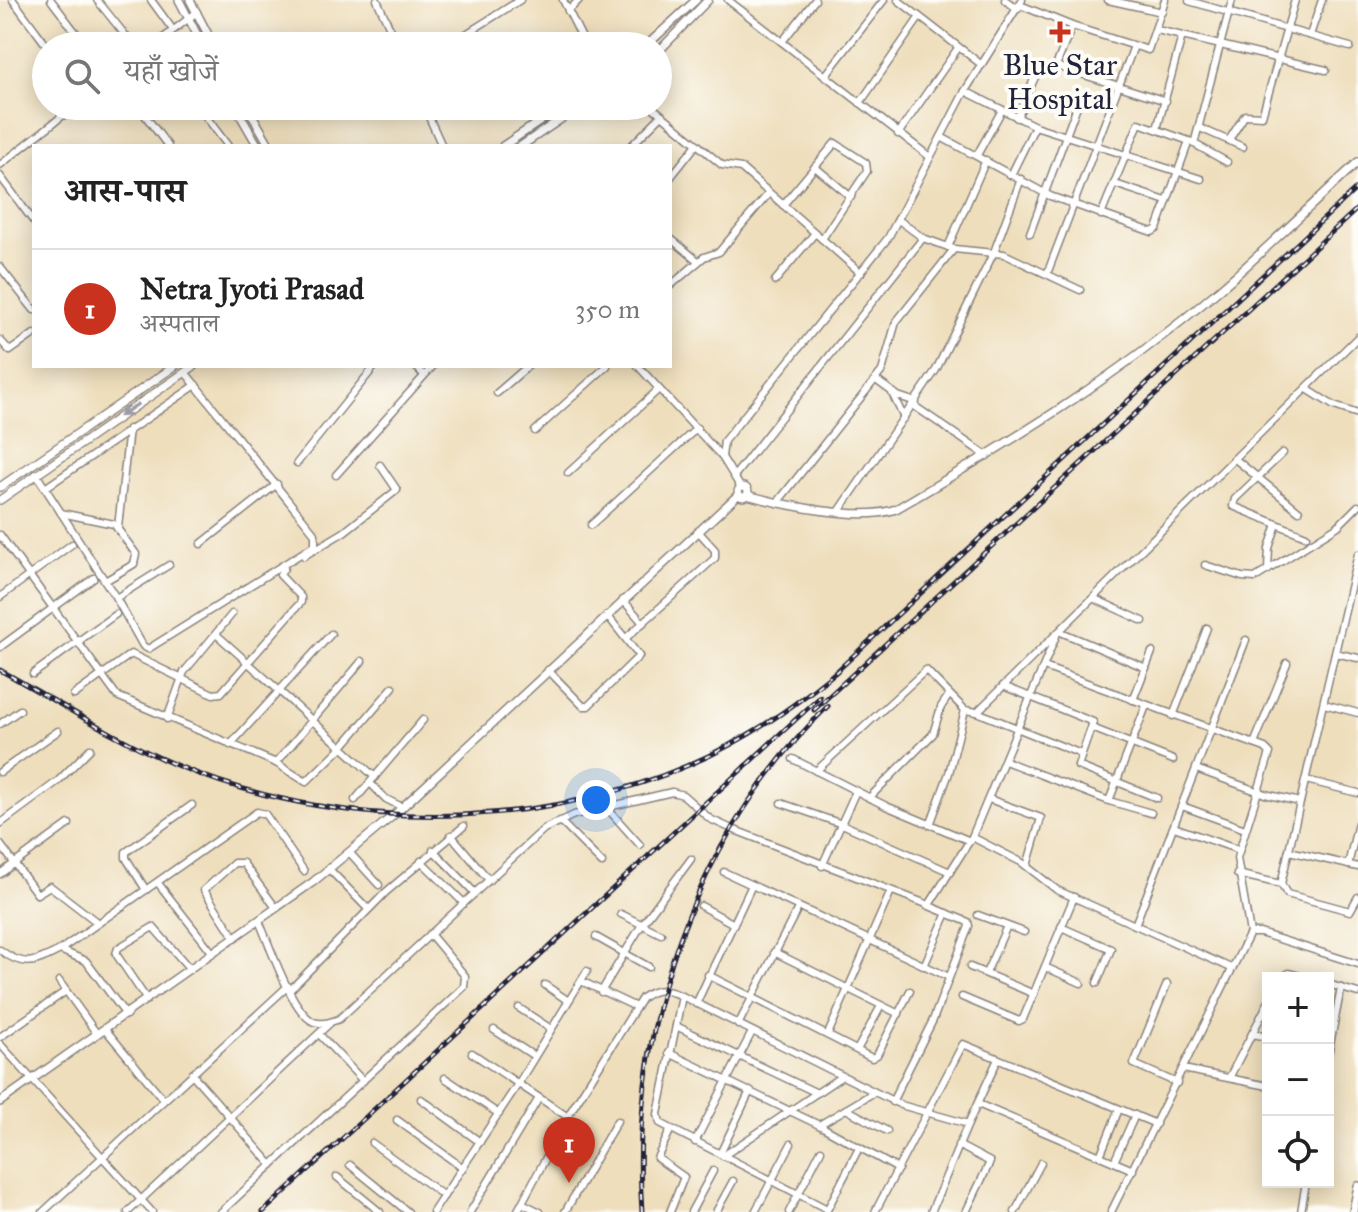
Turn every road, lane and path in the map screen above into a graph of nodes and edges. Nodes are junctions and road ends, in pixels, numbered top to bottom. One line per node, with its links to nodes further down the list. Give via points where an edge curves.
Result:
1 (13, 0): 36 (street)
2 (51, 0): 37 (street)
3 (97, 0): 38 (street)
4 (151, 0): 34 (street)
5 (179, 0): 31 (street)
6 (190, 0): 27 (street)
7 (377, 0): 42 (street)
8 (520, 0): 43 (street)
9 (563, 0): 26 (street)
10 (579, 0): 26 (street)
11 (696, 0): 45 (street)
12 (708, 0): 48 (street)
13 (728, 0): 49 (street)
14 (815, 0): 49 (street)
15 (884, 0): 58 (street)
16 (898, 0): 24 (street)
17 (1005, 0): 25 (street)
18 (1108, 0): 28 (street)
19 (1165, 0): 28 (street)
20 (1232, 0): 29 (street)
21 (1295, 0): 33 (street)
22 (1322, 0): 46 (street)
23 (1189, 1): 29 (street)
24 (907, 3): 30 (street)
25 (1020, 4): 32 (street); 55 (street)
26 (568, 11): 44 (street)
27 (197, 12): 31 (street); 41 (street)
28 (1162, 12): 35 (street)
29 (1230, 12): 33 (street); 51 (street)
30 (919, 18): 53 (street); 62 (street)
31 (188, 19): 34 (street); 40 (street)
32 (1072, 26): 50 (street); 56 (street)
33 (1287, 28): 46 (street); 54 (street)
34 (173, 30): 39 (street)
35 (1157, 30): 47 (street); 50 (street, via 1148,50)
36 (37, 32)
37 (75, 32)
38 (123, 32)
39 (170, 32)
40 (195, 32)
41 (207, 32)
42 (392, 32)
43 (469, 32)
44 (579, 32)
45 (661, 32)
46 (1310, 35): 52 (street)
47 (1182, 36): 51 (street); 61 (street)
48 (672, 37)
49 (782, 42): 58 (street)
50 (1134, 46): 59 (street)
51 (1222, 47): 54 (street); 77 (street)
52 (1350, 47)
53 (958, 48): 55 (street); 79 (street)
54 (1278, 59): 57 (street); 82 (street, via 1262,116 1245,115)
55 (982, 65): 60 (street)
56 (1056, 66): 59 (street); 65 (street, via 1039,68)
57 (1326, 70)
58 (825, 76): 62 (street)
59 (1120, 85): 61 (street); 93 (street)
60 (965, 91): 64 (street); 80 (street)
61 (1166, 101): 78 (street)
62 (860, 103): 79 (street)
63 (1077, 106): 81 (street)
64 (1002, 110): 65 (street); 95 (street)
65 (1017, 118): 76 (street)
66 (57, 120): 101 (street)
67 (148, 120): 84 (street)
68 (208, 120): 85 (street)
69 (243, 120): 86 (street)
70 (255, 120): 87 (street)
71 (430, 120): 88 (street)
72 (542, 120): 89 (street)
73 (559, 120): 90 (street)
74 (657, 120): 91 (street)
75 (668, 120): 92 (street)
76 (1035, 126): 81 (street); 104 (street)
77 (1200, 128): 82 (street); 83 (street)
78 (1157, 129): 83 (street); 96 (street, via 1139,123)
79 (898, 134): 97 (street)
80 (941, 137): 95 (street); 97 (street)
81 (1067, 137): 93 (street); 111 (street)
82 (1229, 140): 94 (street)
83 (1192, 143): 99 (street); 103 (street)
84 (166, 144)
85 (226, 144)
86 (257, 144)
87 (269, 144)
88 (441, 144)
89 (506, 144)
90 (524, 144)
91 (633, 144)
92 (697, 144): 105 (street); 110 (street, via 724,167 741,168)
93 (1097, 146): 96 (street); 115 (street)
94 (1243, 147)
95 (977, 155): 98 (street)
96 (1126, 156): 103 (street); 109 (street)
97 (930, 157): 118 (street)
98 (986, 160): 104 (street); 124 (street)
99 (1227, 162)
100 (1358, 162): 160 (street, via 1218,291 1098,383)
101 (0, 165)
102 (815, 167): 112 (street); 112 (street, via 837,142 866,163 867,171); 114 (street)
103 (1177, 171): 108 (street); 113 (street)
104 (1012, 173): 107 (street)
105 (672, 175)
106 (0, 176): 117 (street)
107 (1021, 179): 111 (street); 125 (street)
108 (1201, 179)
109 (1115, 184): 113 (street); 116 (street)
110 (769, 193): 114 (street); 126 (street, via 719,252)
111 (1046, 194): 115 (street); 120 (street)
112 (851, 197): 122 (street)
113 (1166, 201): 116 (street, via 1154,231)
114 (783, 205): 119 (street)
115 (1074, 205): 116 (street); 129 (street)
116 (1101, 215)
117 (32, 219)
118 (900, 221): 121 (street); 128 (street)
119 (815, 233): 122 (street); 130 (street)
120 (1030, 233)
121 (923, 238): 124 (street); 168 (street)
122 (822, 239): 128 (street)
123 (672, 240): 126 (street)
124 (951, 248): 125 (street); 147 (street, via 896,322)
125 (994, 252): 129 (street); 153 (street)
126 (698, 261): 131 (street)
127 (0, 267): 133 (street)
128 (861, 273): 161 (street, via 724,441)
129 (1047, 274): 132 (street)
130 (775, 281)
131 (672, 284)
132 (1080, 290)
133 (32, 307)
134 (32, 335): 136 (street, via 10,351)
135 (1358, 337): 150 (street)
136 (0, 340)
137 (172, 368): 171 (street)
138 (191, 368): 145 (street)
139 (373, 368): 163 (street)
140 (417, 368): 146 (street)
141 (431, 368): 146 (street)
142 (526, 368): 151 (street)
143 (605, 368): 158 (street)
144 (640, 368): 149 (street)
145 (185, 372): 148 (street); 166 (street, one-way to 166)
146 (424, 375): 167 (street)
147 (876, 380): 152 (street); 175 (street)
148 (196, 385): 157 (street); 170 (street)
149 (659, 389): 156 (street); 165 (street)
150 (1307, 389): 154 (street); 162 (street)
151 (497, 393)
152 (892, 393): 153 (street); 155 (street)
153 (915, 404): 155 (street); 160 (street)
154 (1358, 414)
155 (904, 418): 177 (street)
156 (697, 428): 161 (street); 181 (street)
157 (129, 429): 172 (street); 182 (street)
158 (535, 431)
159 (1283, 453): 169 (street)
160 (987, 456): 177 (street, via 896,509)
161 (722, 457): 168 (street)
162 (1235, 459): 169 (street); 197 (street)
163 (297, 463)
164 (380, 465): 217 (street, via 397,490 344,532 280,571 302,601)
165 (568, 473)
166 (36, 474): 172 (street); 174 (street)
167 (336, 475)
168 (735, 475): 173 (street)
169 (1257, 477): 178 (street); 180 (street, via 1233,506)
170 (277, 484): 187 (street); 196 (street, via 315,534 315,545 150,648 143,646)
171 (0, 487)
172 (45, 488): 179 (street)
173 (742, 493): 175 (street); 183 (street)
174 (0, 500)
175 (777, 503): 177 (street)
176 (1358, 506): 191 (street, via 1338,526)
177 (840, 510)
178 (1299, 511)
179 (61, 513): 182 (street); 194 (street)
180 (1277, 524): 185 (street); 191 (street)
181 (591, 525)
182 (118, 527): 194 (street, via 137,559)
183 (698, 531): 198 (street); 204 (street, via 715,550 715,558)
184 (0, 535): 192 (street)
185 (1306, 536)
186 (72, 544): 192 (street)
187 (201, 544)
188 (1357, 558): 214 (street)
189 (169, 565): 196 (street)
190 (1205, 565): 191 (street, via 1247,579)
191 (1268, 570)
192 (28, 577): 195 (street); 199 (street)
193 (94, 578): 199 (street)
194 (105, 581): 196 (street)
195 (0, 597)
196 (116, 598)
197 (1095, 599): 203 (street); 208 (street)
198 (623, 600): 202 (street); 204 (street)
199 (52, 609): 211 (street); 212 (street)
200 (116, 614): 211 (street)
201 (232, 614): 206 (street)
202 (607, 615): 209 (street); 221 (street)
203 (1143, 621)
204 (643, 623): 209 (street)
205 (1207, 628): 238 (street)
206 (216, 634): 217 (street); 224 (street)
207 (331, 634): 227 (street)
208 (1058, 634): 219 (street); 220 (street); 225 (street)
209 (626, 638): 221 (street, via 637,659 588,706)
210 (1246, 640): 244 (street)
211 (76, 642): 222 (street); 223 (street)
212 (0, 646)
213 (1152, 652): 220 (street)
214 (1335, 653): 215 (street); 232 (street)
215 (1358, 658)
216 (362, 661): 241 (street)
217 (248, 663): 224 (street, via 218,694); 227 (street)
218 (1287, 663): 248 (street)
219 (1044, 667): 230 (street); 231 (street)
220 (1146, 668): 231 (street)
221 (548, 670): 275 (street)
222 (33, 674)
223 (101, 675): 224 (street, via 131,654); 228 (street); 239 (street, via 121,699)
224 (182, 678): 239 (street)
225 (1003, 686): 230 (street); 236 (street)
226 (393, 687): 250 (street)
227 (278, 691): 241 (street); 249 (street)
228 (74, 695)
229 (949, 695): 235 (street); 258 (street, via 931,672 923,671); 266 (street, via 933,734)
230 (1031, 698): 243 (street, via 1093,722); 245 (street)
231 (1133, 700): 233 (street)
232 (1324, 704): 237 (street); 261 (street)
233 (1146, 706): 238 (street); 247 (street)
234 (20, 710): 242 (street)
235 (965, 710): 236 (street); 283 (street)
236 (977, 712): 245 (street)
237 (1358, 713)
238 (1173, 716): 244 (street)
239 (167, 719): 249 (street)
240 (423, 720): 260 (street)
241 (312, 721): 250 (street); 256 (street)
242 (0, 724)
243 (1092, 728): 247 (street); 252 (street)
244 (1212, 728): 248 (street); 257 (street)
245 (1018, 729): 252 (street); 255 (street)
246 (58, 731): 259 (street)
247 (1132, 743): 254 (street); 262 (street)
248 (1254, 744): 264 (street, via 1270,753)
249 (230, 745): 256 (street)
250 (341, 748): 256 (street, via 308,782); 260 (street)
251 (90, 749): 280 (street, via 70,772)
252 (1081, 754): 262 (street, via 1078,766)
253 (793, 759): 258 (street)
254 (1173, 760)
255 (1005, 761): 268 (street); 270 (street)
256 (276, 763)
257 (1196, 769): 264 (street); 274 (street)
258 (816, 771): 263 (street)
259 (0, 772)
260 (372, 780): 269 (street); 275 (street, via 386,799)
261 (1306, 780): 265 (street); 271 (street)
262 (1117, 781): 267 (street); 270 (street)
263 (856, 791): 266 (street); 282 (street)
264 (1258, 792): 271 (street); 286 (street)
265 (1358, 793)
266 (869, 798): 283 (street)
267 (1157, 798)
268 (989, 799): 288 (street); 301 (street, via 1041,818)
269 (355, 800)
270 (1109, 801): 277 (street)
271 (1300, 802): 293 (street)
272 (781, 803): 282 (street)
273 (192, 805): 314 (street, via 126,852)
274 (1182, 806): 285 (street); 286 (street)
275 (402, 807): 294 (street)
276 (607, 808): 278 (street); 290 (street); 300 (street, via 656,793 677,793 710,819)
277 (1151, 813)
278 (560, 821): 298 (street); 309 (street)
279 (1358, 823): 299 (street)
280 (0, 824)
281 (69, 824): 297 (street)
282 (842, 824): 300 (street); 306 (street)
283 (930, 825): 288 (street)
284 (464, 826): 287 (street)
285 (1174, 827): 292 (street); 331 (street)
286 (1245, 829): 292 (street)
287 (451, 835): 291 (street); 309 (street)
288 (971, 839): 301 (street); 306 (street)
289 (0, 844): 297 (street)
290 (640, 845)
291 (433, 850): 296 (street); 316 (street)
292 (1239, 850): 308 (street)
293 (1289, 851): 299 (street); 311 (street)
294 (349, 852): 303 (street); 312 (street)
295 (691, 859): 332 (street)
296 (421, 861): 319 (street); 324 (street)
297 (14, 863): 307 (street); 329 (street, via 37,894 50,886)
298 (602, 863)
299 (1348, 865): 302 (street)
300 (822, 866): 315 (street)
301 (1027, 866): 317 (street)
302 (1358, 867)
303 (329, 869): 322 (street); 324 (street)
304 (304, 871): 310 (street, via 265,814 257,812)
305 (724, 872): 313 (street)
306 (950, 872): 320 (street)
307 (0, 874)
308 (1237, 874): 311 (street); 336 (street)
309 (489, 880): 316 (street)
310 (158, 883): 314 (street); 344 (street)
311 (1281, 884): 318 (street, via 1287,894 1350,911)
312 (379, 885)
313 (752, 885): 323 (street); 330 (street)
314 (146, 890): 329 (street)
315 (891, 891): 320 (street); 341 (street)
316 (475, 893): 319 (street)
317 (1074, 897): 331 (street); 334 (street)
318 (1358, 897)
319 (464, 903): 337 (street)
320 (926, 905): 325 (street)
321 (701, 906): 330 (street)
322 (276, 908): 328 (street); 340 (street, via 243,863 234,863 204,890)
323 (798, 908): 341 (street); 345 (street)
324 (368, 909): 365 (street)
325 (947, 913): 348 (street); 357 (street, via 969,924)
326 (621, 914): 332 (street)
327 (978, 915): 333 (street)
328 (259, 921): 340 (street); 365 (street)
329 (98, 923): 343 (street)
330 (732, 923): 356 (street)
331 (1135, 925): 352 (street)
332 (641, 926): 338 (street); 346 (street)
333 (1007, 926): 335 (street); 355 (street)
334 (1061, 927): 351 (street); 361 (street, via 1111,949)
335 (1024, 932)
336 (1250, 933): 347 (street); 352 (street)
337 (430, 934): 385 (street); 412 (street, via 467,983)
338 (661, 934)
339 (596, 937): 346 (street)
340 (235, 938): 344 (street)
341 (870, 943): 348 (street); 368 (street)
342 (0, 950): 343 (street, via 27,964)
343 (60, 950): 383 (street, via 86,961)
344 (212, 952): 353 (street)
345 (774, 952): 368 (street); 375 (street)
346 (623, 953): 349 (street); 370 (street)
347 (1358, 964)
348 (924, 966): 357 (street)
349 (649, 967)
350 (970, 967): 355 (street)
351 (1045, 967): 360 (street); 372 (street)
352 (1231, 968): 405 (street)
353 (190, 969): 376 (street); 376 (street, via 153,927 118,948 116,954)
354 (587, 971): 359 (street)
355 (986, 973): 372 (street)
356 (708, 975): 375 (street); 378 (street)
357 (949, 977): 423 (street)
358 (59, 981): 367 (street)
359 (581, 981): 370 (street); 377 (street)
360 (1081, 983)
361 (1097, 983)
362 (1167, 984): 413 (street, via 1134,1064)
363 (545, 985): 377 (street)
364 (1334, 986): 366 (street)
365 (289, 988): 385 (street, via 310,1020); 406 (street)
366 (1341, 988): 371 (street); 398 (street)
367 (66, 991): 390 (street); 396 (street)
368 (849, 991): 379 (street); 393 (street)
369 (910, 991): 382 (street)
370 (601, 992): 380 (street)
371 (1358, 993)
372 (1034, 994): 374 (street, via 1019,1021)
373 (682, 996): 378 (street); 380 (street, via 663,988); 387 (street)
374 (962, 997)
375 (752, 998): 386 (street); 393 (street)
376 (147, 1000): 383 (street)
377 (567, 1000): 388 (street)
378 (696, 1004): 386 (street)
379 (881, 1006): 382 (street); 399 (street)
380 (636, 1007): 431 (street)
381 (519, 1008): 388 (street)
382 (899, 1014): 399 (street, via 877,1055 872,1058)
383 (126, 1015): 390 (street)
384 (1262, 1015): 394 (street)
385 (330, 1023): 392 (street)
386 (738, 1025): 391 (street)
387 (676, 1026): 401 (street); 403 (street)
388 (551, 1029): 402 (street)
389 (494, 1030): 402 (street)
390 (101, 1032): 410 (street); 422 (street)
391 (752, 1032): 403 (street); 407 (street)
392 (319, 1034): 412 (street); 432 (street)
393 (828, 1034): 399 (street)
394 (1252, 1034): 395 (street); 409 (street)
395 (1262, 1036)
396 (0, 1037)
397 (0, 1044): 410 (street)
398 (1329, 1044)
399 (857, 1050)
400 (472, 1053): 414 (street)
401 (669, 1053): 411 (street); 438 (street, via 658,1114 660,1123)
402 (534, 1056): 414 (street)
403 (739, 1057): 411 (street); 417 (street)
404 (998, 1059): 424 (street); 426 (street); 428 (street, via 961,1045)
405 (1183, 1069): 409 (street); 413 (street)
406 (192, 1074): 422 (street); 432 (street)
407 (842, 1076): 417 (street); 418 (street)
408 (445, 1078): 429 (street)
409 (1229, 1078): 415 (street)
410 (29, 1080): 420 (street); 449 (street)
411 (726, 1080): 416 (street); 441 (street)
412 (363, 1081): 452 (street)
413 (1177, 1083): 436 (street)
414 (518, 1084): 419 (street); 429 (street)
415 (1262, 1085)
416 (750, 1091): 427 (street); 447 (street)
417 (817, 1093): 427 (street)
418 (873, 1093): 423 (street); 425 (street)
419 (539, 1098): 431 (street); 477 (street)
420 (1, 1099)
421 (421, 1099): 440 (street)
422 (164, 1100): 449 (street)
423 (892, 1102): 428 (street)
424 (978, 1104): 435 (street); 448 (street)
425 (846, 1109): 437 (street); 439 (street)
426 (1119, 1109): 430 (street); 448 (street)
427 (788, 1110): 437 (street); 447 (street)
428 (926, 1112): 435 (street); 455 (street)
429 (499, 1114): 440 (street)
430 (1135, 1115): 436 (street); 450 (street)
431 (568, 1117): 467 (street)
432 (231, 1118): 452 (street); 465 (street)
433 (397, 1120): 454 (street)
434 (617, 1121): 480 (street)
435 (968, 1124): 444 (street)
436 (1156, 1124): 456 (street)
437 (819, 1125): 445 (street)
438 (671, 1129): 441 (street); 481 (street, via 657,1158 684,1177)
439 (887, 1131)
440 (480, 1142): 454 (street)
441 (695, 1142): 447 (street)
442 (372, 1143): 464 (street)
443 (791, 1144): 460 (street)
444 (958, 1145): 487 (street); 488 (street, via 990,1162)
445 (859, 1148): 455 (street); 468 (street)
446 (821, 1150): 463 (street)
447 (722, 1155): 460 (street)
448 (1100, 1156): 450 (street)
449 (101, 1158): 465 (street); 469 (street)
450 (1114, 1162): 456 (street)
451 (1041, 1163): 489 (street)
452 (272, 1165): 472 (street)
453 (350, 1165): 475 (street)
454 (463, 1168): 464 (street)
455 (898, 1169): 486 (street)
456 (1133, 1170): 490 (street)
457 (713, 1171): 482 (street)
458 (337, 1177): 466 (street)
459 (733, 1181): 483 (street)
460 (772, 1181): 463 (street); 484 (street)
461 (1358, 1186): 492 (street)
462 (1305, 1188): 491 (street)
463 (798, 1194): 468 (street); 485 (street)
464 (444, 1196): 476 (street)
465 (141, 1200): 470 (street); 471 (street)
466 (369, 1203): 473 (street); 474 (street)
467 (522, 1203): 478 (street); 479 (street)
468 (826, 1211)
469 (43, 1212)
470 (128, 1212)
471 (152, 1212)
472 (221, 1212)
473 (362, 1212)
474 (380, 1212)
475 (408, 1212)
476 (433, 1212)
477 (470, 1212)
478 (517, 1212)
479 (540, 1212)
480 (565, 1212)
481 (670, 1212)
482 (691, 1212)
483 (716, 1212)
484 (755, 1212)
485 (789, 1212)
486 (875, 1212)
487 (931, 1212)
488 (966, 1212)
489 (1015, 1212)
490 (1111, 1212)
491 (1301, 1212)
492 (1353, 1212)

